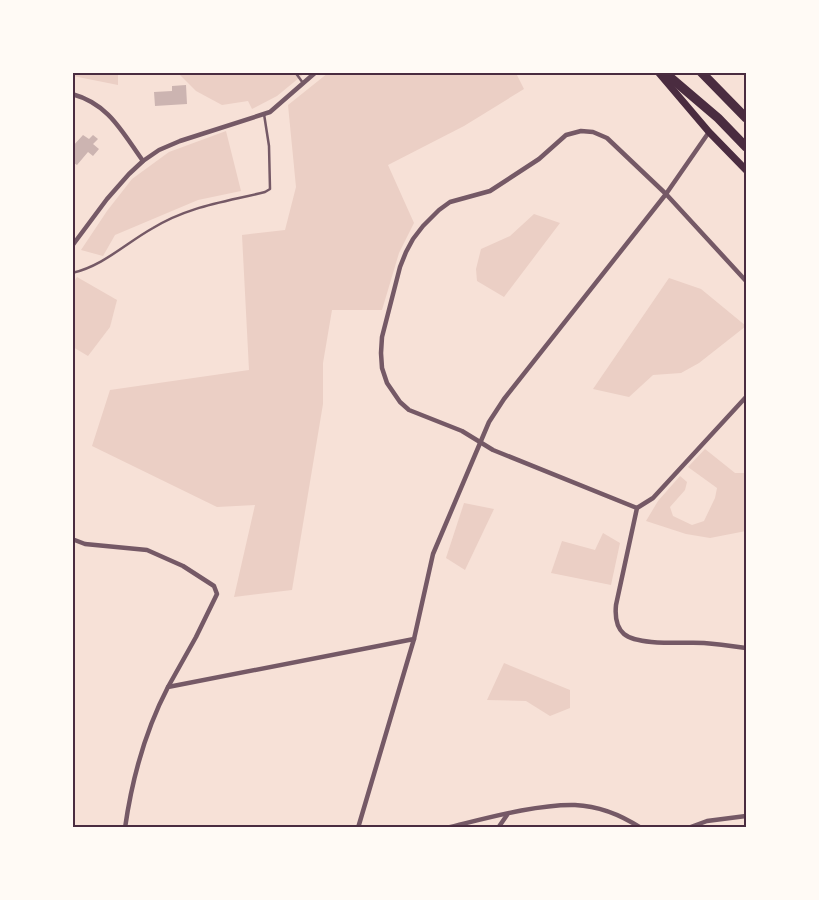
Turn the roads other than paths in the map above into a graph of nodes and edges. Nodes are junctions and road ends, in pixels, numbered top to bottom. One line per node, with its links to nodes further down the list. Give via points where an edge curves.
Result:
1 (295, 72): 6 (lane)
2 (316, 72): 6 (street)
3 (658, 72): 10 (main road)
4 (664, 72): 11 (highway, via 718,118)
5 (701, 72): 9 (highway)
6 (303, 83): 8 (street, via 279,106)
7 (72, 94): 12 (street, via 108,112)
8 (264, 114): 12 (street, via 180,141); 16 (lane, via 270,189 192,209 152,228 105,259)
9 (746, 118)
10 (709, 132): 13 (main road); 14 (street)
11 (746, 147)
12 (144, 161): 15 (street, via 107,199)
13 (746, 170)
14 (666, 194): 17 (street); 19 (street, via 504,399); 19 (street, via 607,138 581,131 566,135 539,159 490,191 450,202 438,210 413,239 400,267 382,337 380,353 384,376 405,408 462,431)
15 (72, 246)
16 (72, 273)
17 (746, 282)
18 (746, 397): 20 (street, via 653,498)
19 (480, 442): 20 (street); 22 (street, via 433,554)
20 (637, 508): 23 (street, via 616,605 617,621 624,634 648,642 706,643)
21 (72, 539): 24 (street, via 85,544 147,550 183,566 214,586 218,594)
22 (414, 639): 24 (street); 28 (street)
23 (746, 648)
24 (168, 687): 27 (street, via 153,716 139,760)
25 (507, 815): 29 (street); 30 (street); 31 (street, via 538,808 577,805 611,812)
26 (746, 816): 32 (street, via 707,821)
27 (124, 828)
28 (358, 828)
29 (446, 828)
30 (498, 828)
31 (640, 828)
32 (688, 828)

